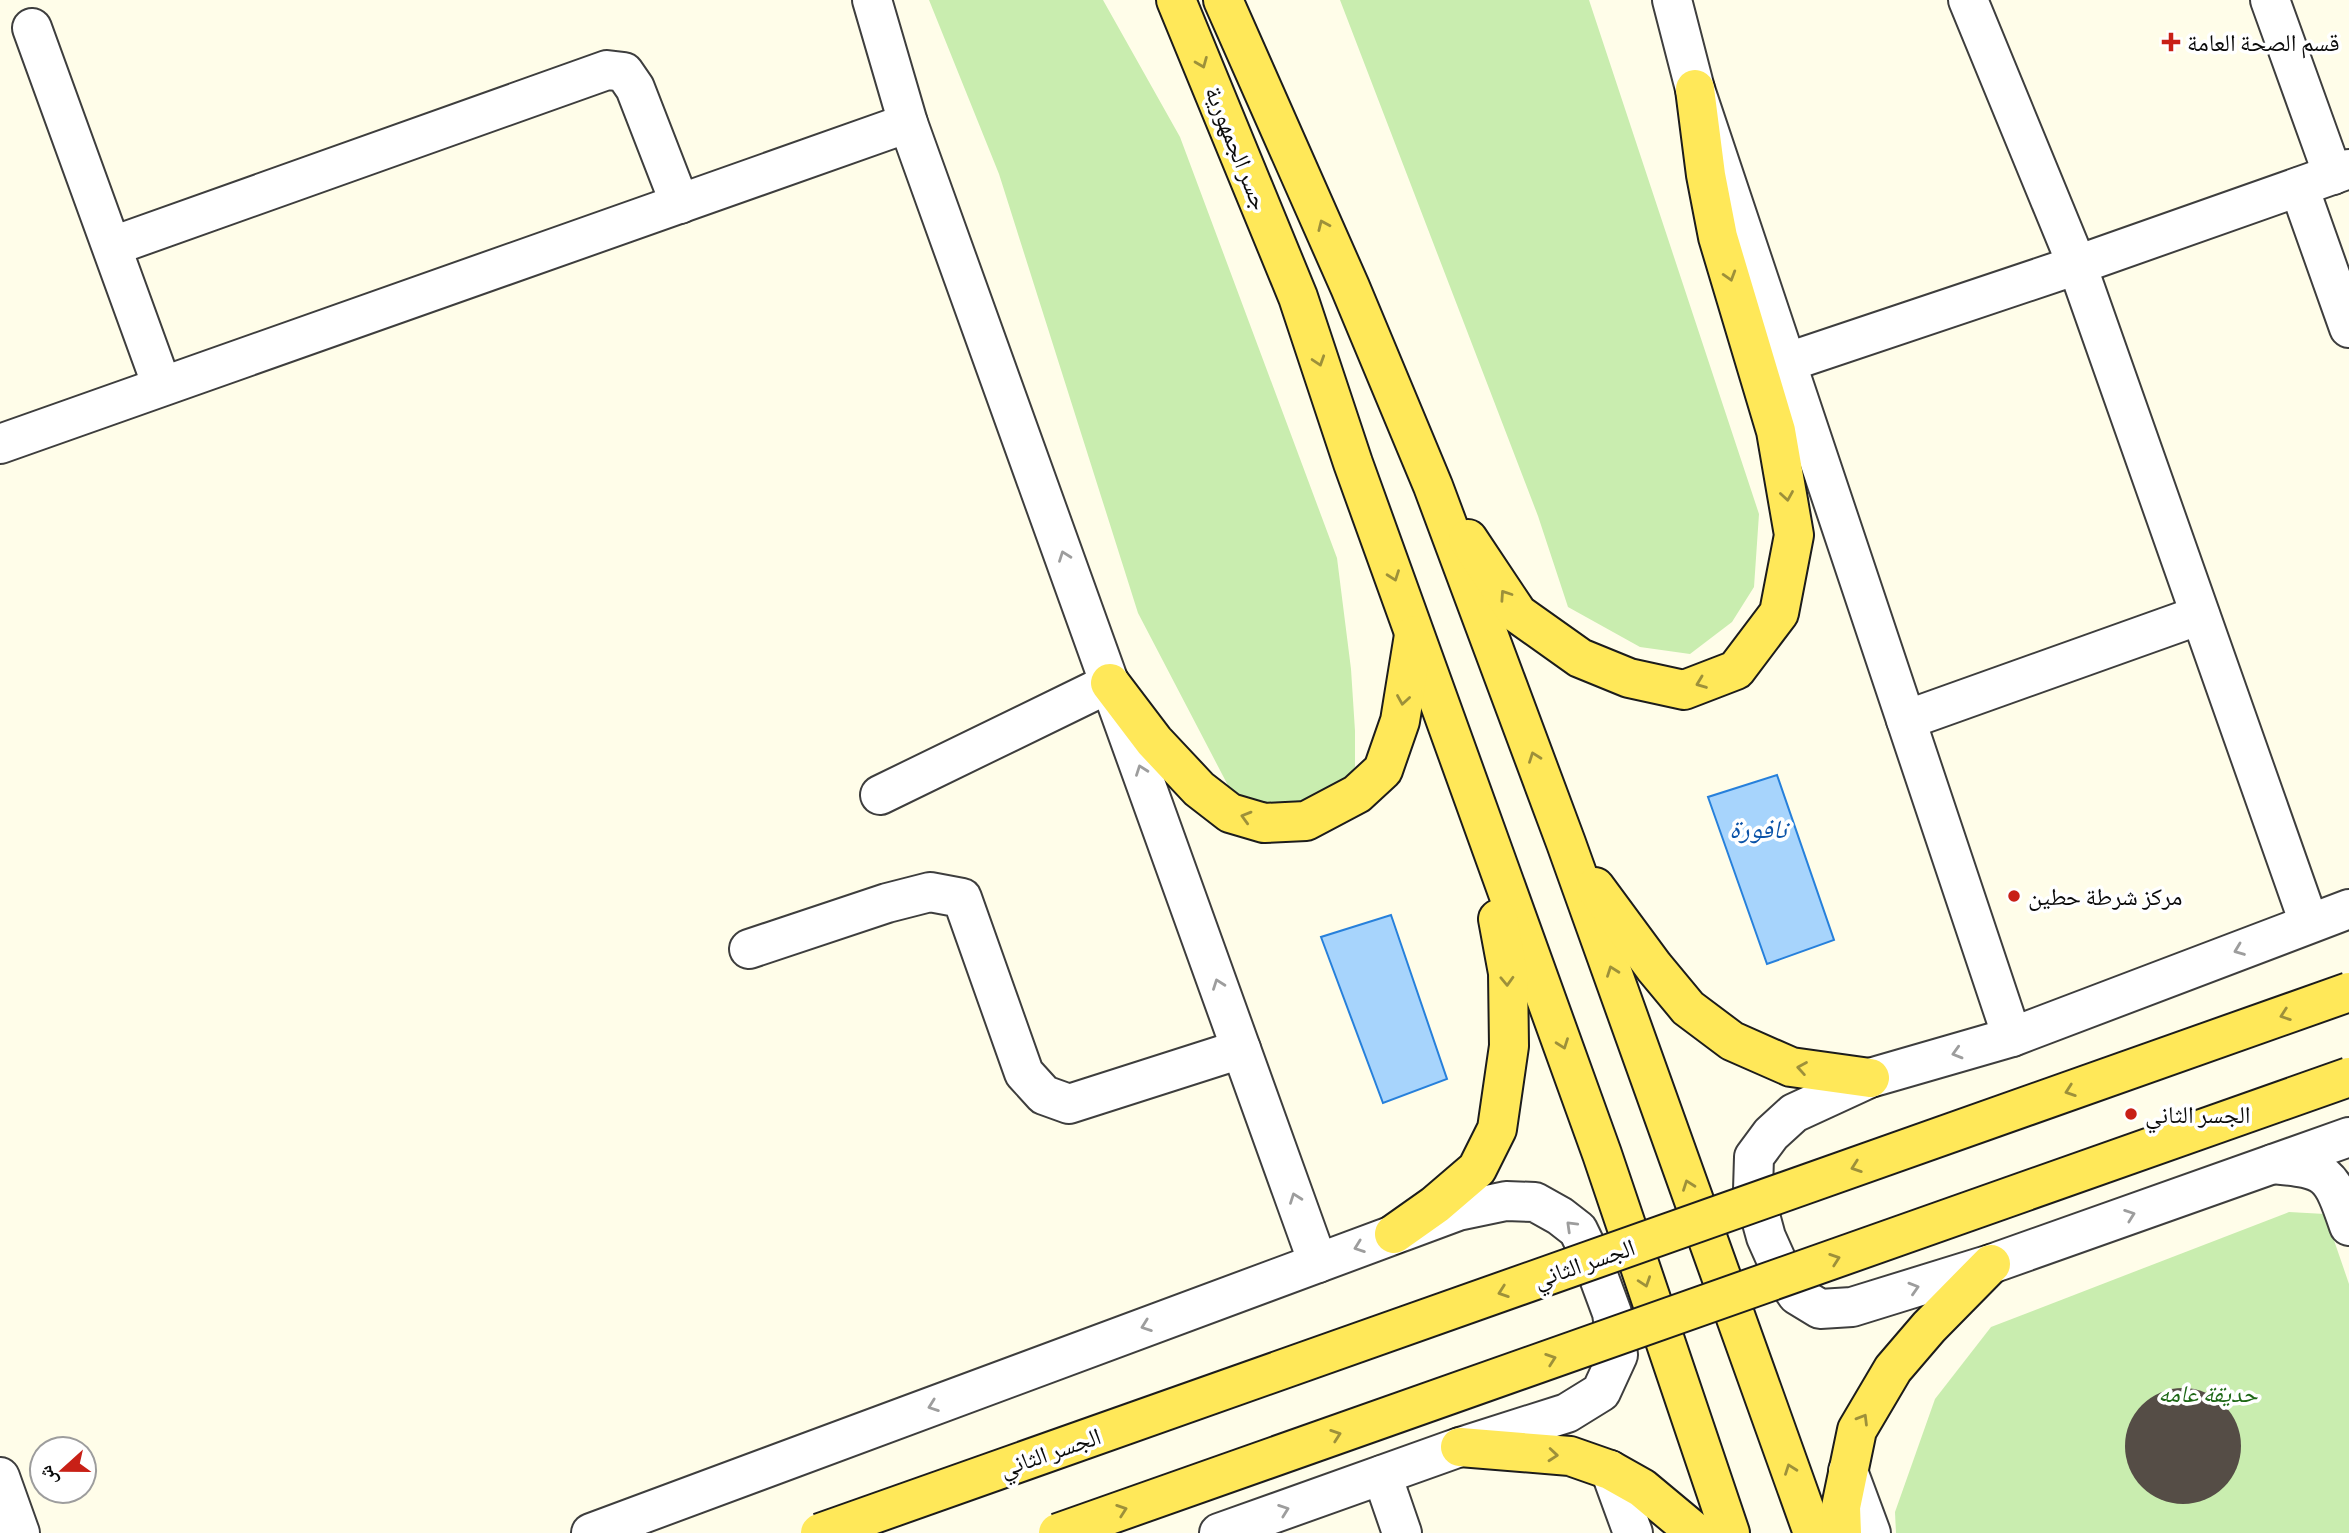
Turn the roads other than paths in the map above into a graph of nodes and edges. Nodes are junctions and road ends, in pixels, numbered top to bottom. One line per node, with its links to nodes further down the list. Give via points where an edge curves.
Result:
1 (872, 0): 9 (street)
2 (1176, 0): 20 (main road, جسر الجمهورية, one-way to 20, via 1298,297)
3 (1223, 0): 18 (main road, جسر الجمهورية, one-way to 3)
4 (1672, 0): 8 (street)
5 (1968, 0): 13 (street)
6 (2270, 0): 10 (street)
7 (32, 28): 12 (street)
8 (1695, 89): 15 (street); 18 (main road, one-way to 18, via 1718,237 1776,431 1794,535 1779,613 1736,670 1684,690 1629,678 1580,658 1518,614)
9 (908, 123): 11 (street); 21 (street, one-way to 9)
10 (2327, 177): 13 (street); 14 (street)
11 (680, 204): 12 (street, via 635,88 624,72 607,70); 16 (street)
12 (113, 246): 16 (street)
13 (2077, 265): 15 (street); 19 (street)
14 (2349, 328)
15 (1785, 363): 22 (street)
16 (162, 386): 17 (street)
17 (0, 444)
18 (1433, 486): 25 (main road, one-way to 18)
19 (2200, 615): 22 (street); 27 (street)
20 (1415, 632): 21 (main road, one-way to 21, via 1400,721 1383,770 1357,794 1306,821 1264,822 1230,813 1199,789 1154,741); 24 (main road, جسر الجمهورية)
21 (1110, 683): 23 (street); 31 (street, one-way to 21)
22 (1906, 720): 30 (street)
23 (880, 795)
24 (1480, 817): 37 (main road, one-way to 37, via 1508,973 1508,1046 1497,1129 1477,1169); 53 (main road, one-way to 53, via 1602,1154)
25 (1566, 843): 33 (main road, one-way to 25, via 1791,1067 1732,1041 1688,1008 1609,909); 54 (main road, one-way to 25)
26 (2349, 909): 27 (street)
27 (2309, 923): 30 (street, one-way to 30)
28 (749, 948): 31 (street, via 930,892 962,898 1024,1073 1044,1095 1069,1104)
29 (2349, 992): 47 (main road, الجسر الثاني, one-way to 47, bridge)
30 (2012, 1037): 33 (street, one-way to 33)
31 (1241, 1049): 38 (street, one-way to 31)
32 (2349, 1077): 48 (main road, one-way to 32, bridge)
33 (1870, 1078): 39 (street, one-way to 39, via 1794,1113 1754,1157 1755,1200 1783,1275 1797,1295 1820,1309 1852,1307)
34 (2349, 1137): 35 (street)
35 (2271, 1164): 36 (street, via 2310,1168 2326,1177); 39 (street, one-way to 35)
36 (2348, 1210)
37 (1394, 1234): 38 (street, one-way to 38); 40 (street, one-way to 37, via 1567,1413 1601,1392 1618,1355 1612,1314 1578,1230 1535,1202 1506,1201 1458,1211)
38 (1318, 1263): 46 (street, one-way to 46)
39 (1991, 1264): 42 (main road, one-way to 39, via 1857,1430 1893,1369)
40 (1460, 1447): 41 (main road, one-way to 41, via 1570,1456); 43 (street)
41 (1610, 1470): 51 (street); 52 (main road, via 1642,1488)
42 (1848, 1471): 55 (main road); 56 (street)
43 (1382, 1475): 49 (street, one-way to 43); 50 (street)
44 (0, 1477): 45 (street)
45 (20, 1533)
46 (591, 1533)
47 (820, 1533)
48 (1058, 1533)
49 (1219, 1533)
50 (1402, 1533)
51 (1633, 1533)
52 (1696, 1533)
53 (1730, 1533)
54 (1813, 1533)
55 (1842, 1533)
56 (1871, 1533)

